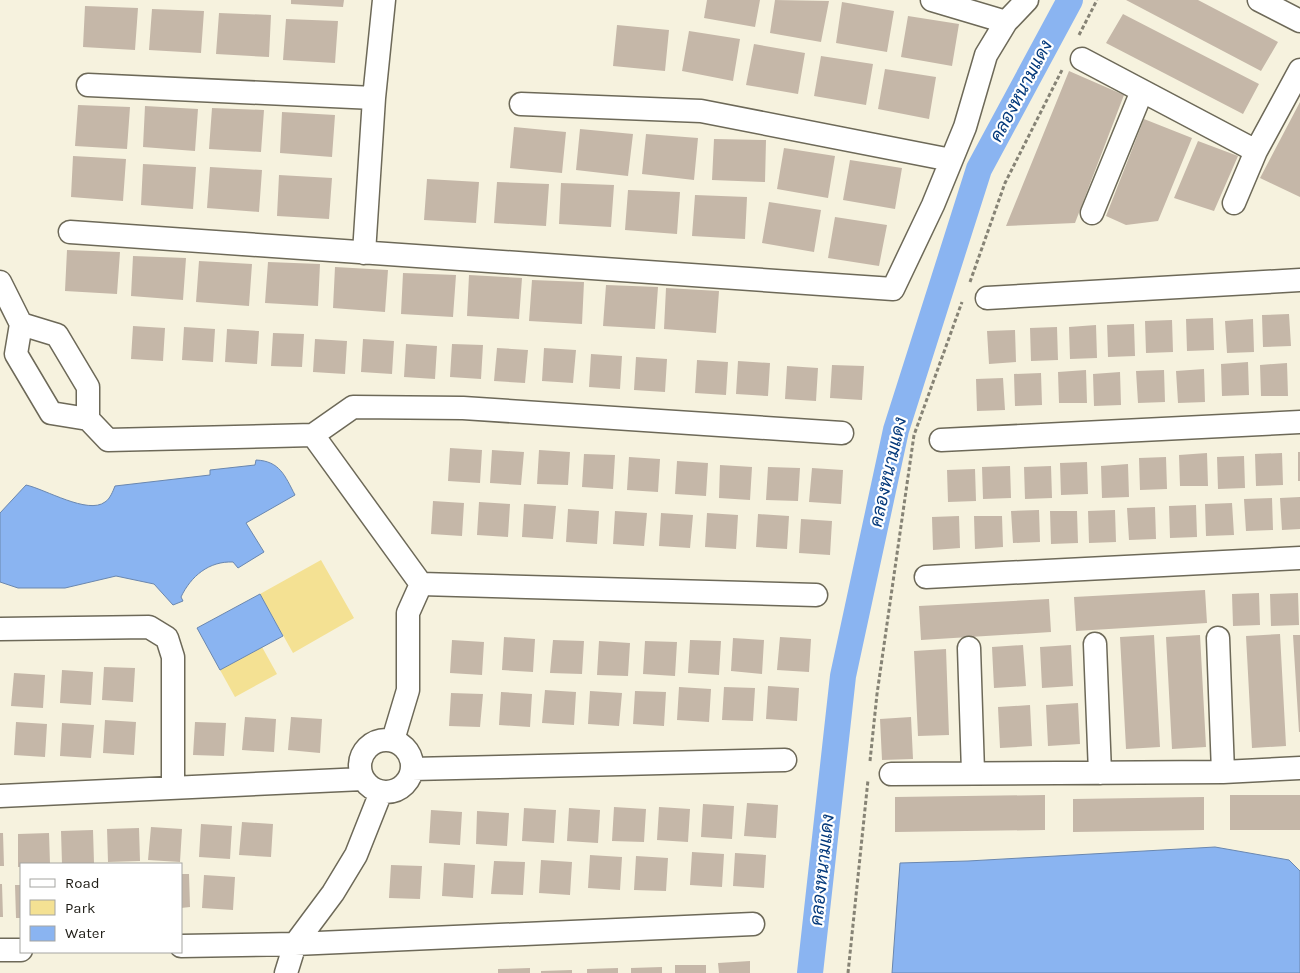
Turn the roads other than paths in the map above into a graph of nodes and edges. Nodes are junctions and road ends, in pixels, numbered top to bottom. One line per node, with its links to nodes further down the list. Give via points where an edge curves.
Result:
1 (384, 0): 11 (street)
2 (932, 0): 6 (street)
3 (1027, 0): 6 (street)
4 (1259, 0): 5 (street)
5 (1300, 21)
6 (1006, 22): 14 (street, via 986,55 965,127)
7 (1074, 55): 10 (street)
8 (1300, 70): 13 (street)
9 (88, 85): 11 (street)
10 (1142, 91): 13 (street); 16 (street)
11 (374, 98): 18 (street)
12 (521, 104): 14 (street, via 701,111)
13 (1256, 151): 15 (street)
14 (951, 160): 18 (street, via 893,289)
15 (1234, 203)
16 (1092, 213)
17 (70, 232): 18 (street)
18 (364, 253)
19 (1300, 280): 21 (street)
20 (0, 282): 22 (street)
21 (987, 298)
22 (20, 324): 23 (street, via 56,335 88,388); 23 (street, via 16,354 51,413)
23 (88, 419): 26 (street, via 108,440)
24 (1300, 422): 27 (street)
25 (842, 433): 26 (street, via 463,408 353,407)
26 (313, 435): 30 (street)
27 (940, 440)
28 (1300, 558): 29 (street)
29 (926, 577)
30 (421, 584): 31 (street); 36 (street, via 408,613 408,690)
31 (816, 595)
32 (0, 629): 45 (street, via 149,627 167,638 173,657)
33 (1218, 638): 41 (street)
34 (1095, 644): 42 (street)
35 (969, 648): 40 (street)
36 (394, 740): 39 (street, via 410,755); 44 (street, via 376,741 364,752 360,769)
37 (785, 760): 39 (street)
38 (1300, 768): 41 (street)
39 (412, 769): 44 (street, via 403,786 393,792)
40 (974, 772): 42 (street); 43 (street)
41 (1223, 772): 42 (street)
42 (1100, 773)
43 (891, 774)
44 (372, 785): 45 (street); 48 (street, via 356,855 333,893)
45 (173, 788): 46 (street)
46 (0, 796)
47 (753, 924): 48 (street)
48 (295, 944): 49 (street); 52 (street)
49 (182, 946)
50 (0, 950): 51 (street)
51 (20, 950)
52 (286, 973)

